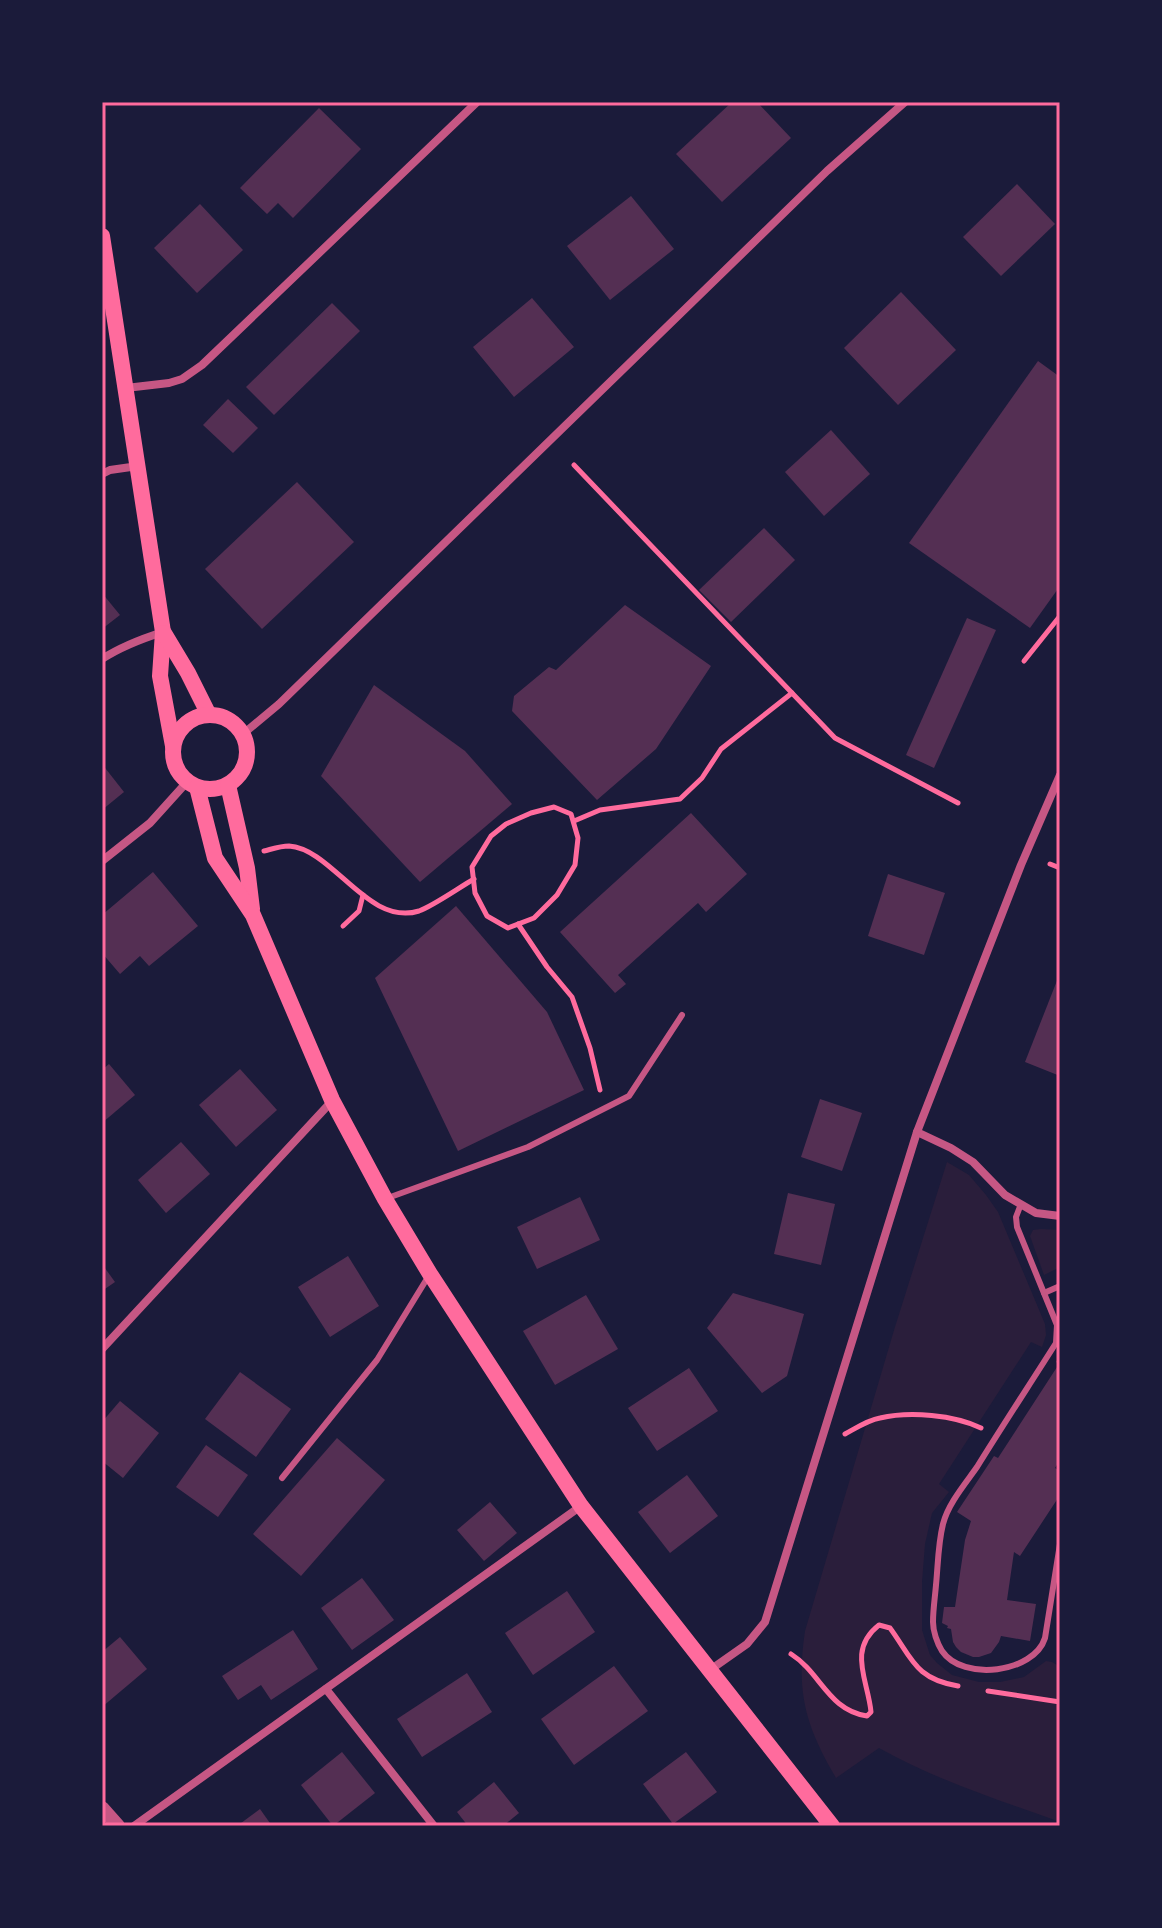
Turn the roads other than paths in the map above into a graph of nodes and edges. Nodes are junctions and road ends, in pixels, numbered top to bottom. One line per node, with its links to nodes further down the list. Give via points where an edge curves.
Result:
1 (477, 102): 4 (street, via 202,365 169,383)
2 (905, 102): 10 (street)
3 (102, 236): 4 (main road)
4 (126, 388): 5 (main road)
5 (138, 466): 6 (street); 7 (main road)
6 (102, 474)
7 (163, 632): 8 (street); 9 (main road); 11 (main road, via 160,676)
8 (102, 659)
9 (209, 715): 10 (main road, via 229,719); 11 (main road, via 189,720)
10 (243, 734): 14 (main road, via 245,765)
11 (173, 746): 13 (main road, via 175,766)
12 (1059, 781): 19 (street)
13 (192, 785): 14 (main road, via 209,790); 15 (street); 16 (main road, via 215,858)
14 (228, 785): 16 (main road)
15 (102, 861)
16 (253, 915): 18 (main road)
17 (682, 1015): 20 (lane, via 629,1096 528,1147)
18 (332, 1100): 20 (main road); 26 (street)
19 (917, 1132): 21 (street, via 973,1162); 30 (street, via 765,1622 747,1644)
20 (385, 1199): 23 (main road)
21 (1021, 1204): 22 (street, via 1036,1213); 25 (lane, via 1017,1227)
22 (1060, 1216)
23 (430, 1274): 27 (lane, via 377,1360); 28 (main road)
24 (1060, 1286): 25 (lane)
25 (1044, 1293): 29 (lane, via 1057,1325 1056,1343 942,1527 933,1623 943,1652 965,1667 994,1670 1034,1655 1045,1638)
26 (102, 1349)
27 (282, 1478)
28 (581, 1506): 30 (main road); 31 (street)
29 (1060, 1544)
30 (709, 1670): 36 (main road)
31 (326, 1689): 34 (street); 35 (street)
32 (102, 1808): 33 (street)
33 (118, 1826)
34 (134, 1826)
35 (434, 1826)
36 (832, 1826)

